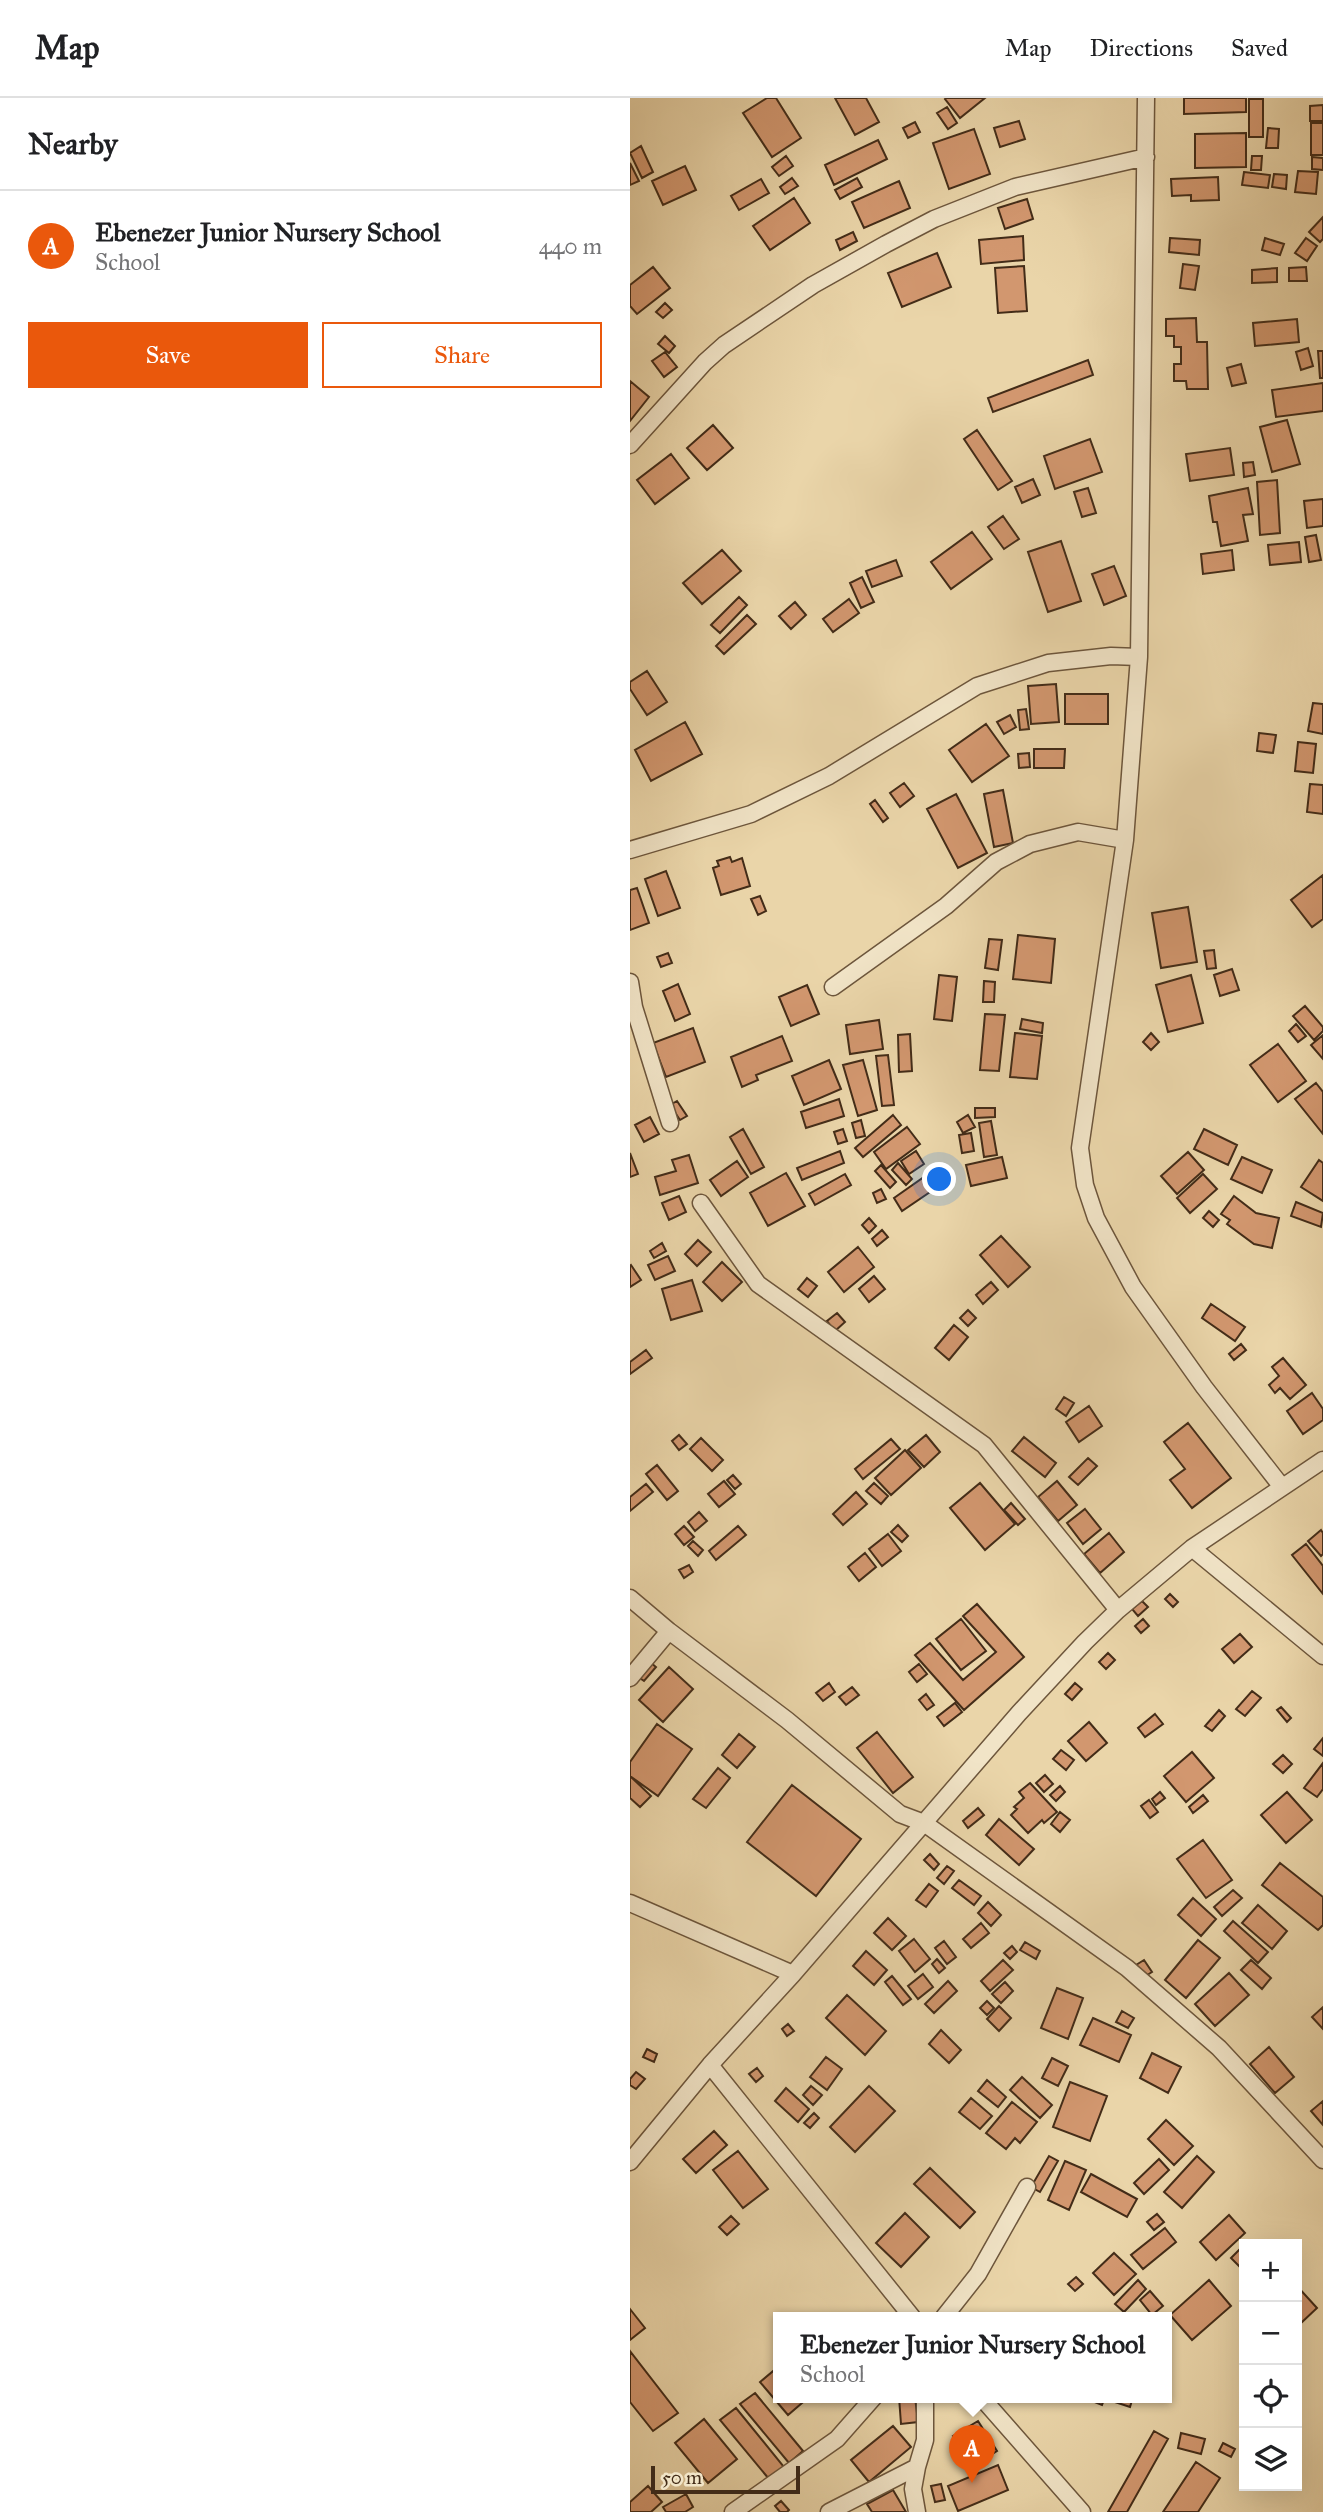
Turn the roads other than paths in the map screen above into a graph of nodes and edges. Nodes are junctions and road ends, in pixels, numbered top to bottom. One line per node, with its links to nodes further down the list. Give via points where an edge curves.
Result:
1 (1146, 98): 2 (street)
2 (1146, 157): 3 (street, via 1015,187 934,219 813,285 724,345); 4 (street)
3 (630, 445)
4 (1139, 657): 5 (street); 6 (street, via 1048,663 976,686 829,776 751,814)
5 (1125, 840): 8 (street, via 1078,832 1030,844 996,862 946,906); 12 (street, via 1080,1148 1084,1185 1133,1287)
6 (630, 850)
7 (630, 982): 9 (street)
8 (833, 987)
9 (670, 1123)
10 (701, 1203): 15 (street, via 758,1284 984,1446)
11 (1323, 1460): 12 (street)
12 (1282, 1487): 13 (street)
13 (1192, 1548): 15 (street); 17 (street)
14 (630, 1598): 16 (street)
15 (1118, 1610): 19 (street, via 1019,1713)
16 (669, 1631): 18 (street); 19 (street, via 787,1720 900,1814)
17 (1323, 1656)
18 (630, 1678)
19 (924, 1823): 21 (street); 23 (street, via 1127,1968 1219,2048)
20 (630, 1903): 21 (street)
21 (793, 1974): 22 (street)
22 (710, 2065): 24 (street); 26 (street)
23 (1323, 2160)
24 (630, 2162)
25 (1027, 2187): 27 (street, via 978,2274)
26 (908, 2312)
27 (948, 2312)
28 (869, 2403): 32 (street, via 836,2439)
29 (925, 2403): 31 (street, via 925,2440)
30 (986, 2403): 35 (street)
31 (917, 2467): 33 (street); 34 (street, via 913,2489)
32 (733, 2512)
33 (830, 2512)
34 (918, 2512)
35 (1082, 2512)

